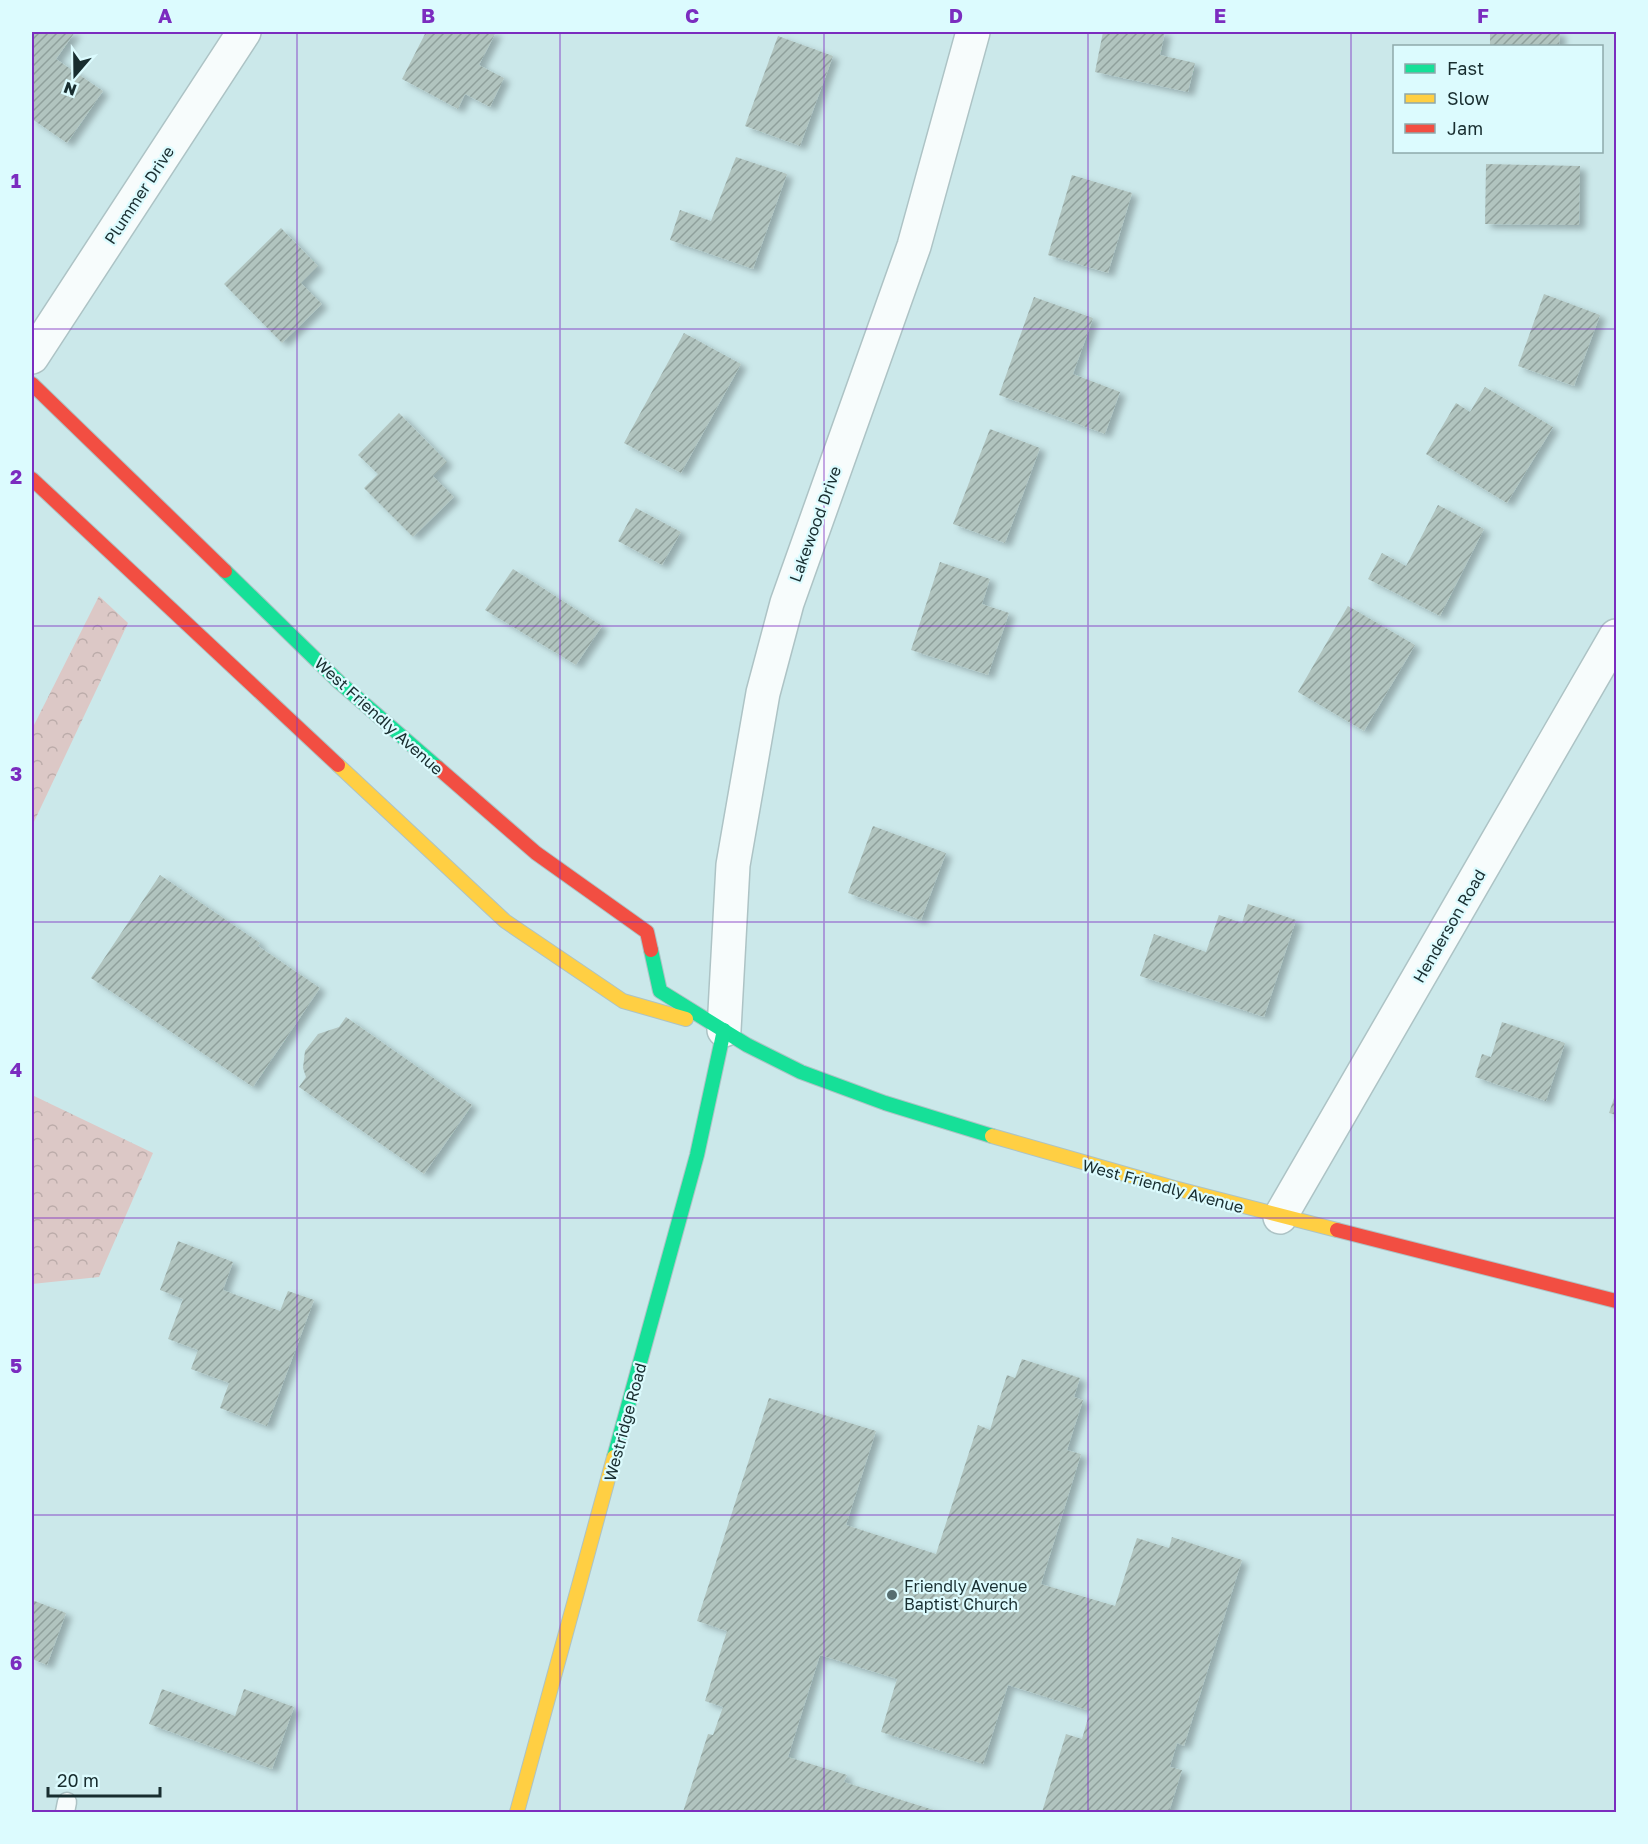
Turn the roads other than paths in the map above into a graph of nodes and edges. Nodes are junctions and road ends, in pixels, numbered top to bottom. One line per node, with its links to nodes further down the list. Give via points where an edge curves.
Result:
1 (244, 32): 3 (street, Plummer Drive)
2 (973, 32): 7 (street, Lakewood Drive, via 914,246 787,603 763,693 733,864)
3 (32, 357)
4 (32, 384): 7 (main road, West Friendly Avenue, via 339,682 536,853 646,932 660,991)
5 (32, 479): 7 (main road, West Friendly Avenue, via 505,921 623,1000)
6 (1617, 636): 8 (street, Henderson Road)
7 (724, 1030): 8 (main road, West Friendly Avenue, via 799,1071 908,1112); 10 (main road, Westridge Road, via 694,1167)
8 (1280, 1217): 9 (main road, West Friendly Avenue)
9 (1617, 1301)
10 (518, 1812)

